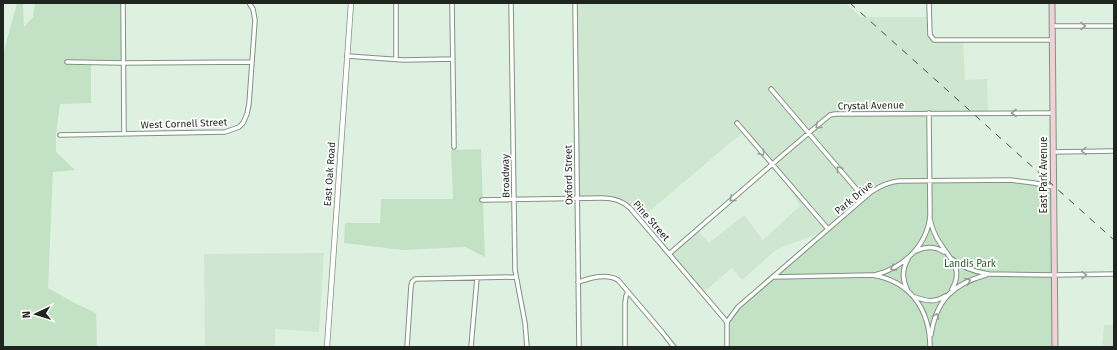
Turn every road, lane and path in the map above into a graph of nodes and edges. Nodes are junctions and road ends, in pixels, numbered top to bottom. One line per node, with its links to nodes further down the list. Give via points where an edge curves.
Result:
1 (123, 3): 18 (street)
2 (249, 3): 17 (street, West Cornell Street, via 255,14)
3 (351, 3): 13 (street, East Oak Road)
4 (396, 3): 15 (street)
5 (452, 3): 14 (street)
6 (511, 3): 33 (street, Broadway)
7 (575, 3): 34 (street, Oxford Street)
8 (929, 3): 12 (street, via 932,39)
9 (1052, 3): 10 (main road, East Park Avenue)
10 (1052, 26): 11 (street, one-way to 11); 12 (main road, East Park Avenue)
11 (1114, 26)
12 (1052, 40): 21 (main road, East Park Avenue)
13 (347, 56): 15 (street); 54 (street, East Oak Road)
14 (453, 59): 15 (street); 26 (street)
15 (396, 60)
16 (67, 62): 18 (street)
17 (252, 62): 18 (street); 24 (street, West Cornell Street, via 248,109 239,127 225,132)
18 (123, 63): 24 (street)
19 (771, 89): 23 (street)
20 (929, 113): 21 (street, Crystal Avenue, one-way to 20); 23 (street, Crystal Avenue, one-way to 23, via 835,114 830,115); 30 (street)
21 (1053, 113): 28 (main road, East Park Avenue)
22 (737, 123): 29 (street, one-way to 29)
23 (809, 133): 29 (street, Crystal Avenue); 32 (street, one-way to 23)
24 (124, 134): 25 (street, West Cornell Street)
25 (60, 135)
26 (454, 147)
27 (1114, 151): 28 (street, one-way to 28)
28 (1053, 152): 31 (main road, East Park Avenue)
29 (772, 164): 37 (street); 39 (street, Crystal Avenue, one-way to 39)
30 (930, 180): 31 (street, Park Drive, via 1014,180); 32 (street, Park Drive, via 886,184); 36 (street)
31 (1053, 187): 44 (main road, East Park Avenue)
32 (864, 198): 37 (street, Park Drive)
33 (514, 199): 34 (street, Pine Street); 35 (street, Pine Street); 45 (street, Broadway)
34 (577, 199): 39 (street, Pine Street, via 610,198 625,203); 48 (street, Oxford Street)
35 (482, 200)
36 (930, 216): 38 (street, via 926,233); 40 (street, via 936,236)
37 (828, 229): 46 (street, Park Drive)
38 (913, 253): 40 (street, via 924,248 934,248); 43 (street, one-way to 43, via 899,265); 51 (street, via 906,262 903,274 905,285)
39 (669, 254): 52 (street, Pine Street)
40 (951, 258): 41 (street, via 965,268); 50 (street, via 957,275 955,285)
41 (989, 274): 44 (street); 50 (street, one-way to 41, via 966,282)
42 (1114, 274): 44 (street, one-way to 42)
43 (872, 275): 46 (street); 51 (street, via 895,282)
44 (1054, 275): 63 (main road, East Park Avenue)
45 (516, 277): 47 (street); 57 (street, Broadway)
46 (773, 277): 52 (street, Park Drive, via 738,307)
47 (477, 278): 55 (street, via 414,279); 56 (street)
48 (578, 282): 49 (street, via 597,277 610,277 618,280); 58 (street, Oxford Street)
49 (628, 292): 59 (street, via 625,303); 60 (street)
50 (949, 293): 51 (street, via 940,300 930,301); 53 (street, one-way to 50, via 940,305)
51 (912, 294): 53 (street, via 926,320)
52 (727, 322): 61 (street)
53 (930, 340): 62 (street)
54 (327, 347)
55 (407, 347)
56 (471, 347)
57 (527, 347)
58 (579, 347)
59 (625, 347)
60 (674, 347)
61 (727, 347)
62 (930, 347)
63 (1055, 347)

